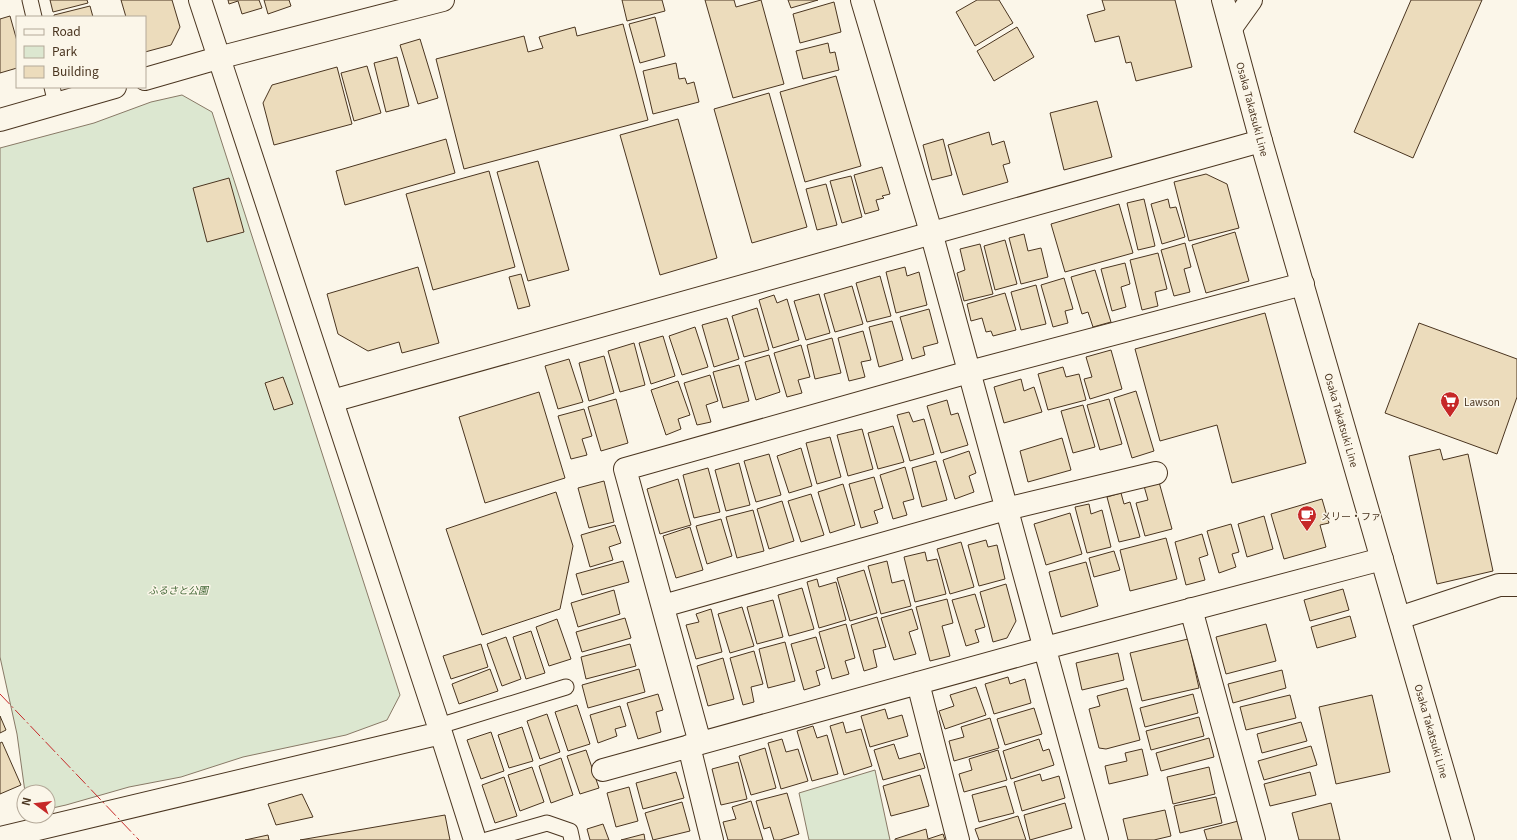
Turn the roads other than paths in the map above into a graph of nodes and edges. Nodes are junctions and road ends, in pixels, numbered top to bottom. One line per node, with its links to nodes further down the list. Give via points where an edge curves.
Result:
1 (30, 0): 7 (lane)
2 (200, 0): 9 (street)
3 (443, 0): 9 (street)
4 (862, 0): 15 (street)
5 (1223, 0): 8 (street, Osaka Takatsuki Line)
6 (1251, 0): 8 (street)
7 (34, 16)
8 (1231, 28): 14 (street, Osaka Takatsuki Line)
9 (218, 58): 10 (street); 18 (street)
10 (146, 79)
11 (107, 88): 12 (street)
12 (54, 95): 13 (street)
13 (0, 120)
14 (1261, 141): 15 (street); 16 (street, Osaka Takatsuki Line)
15 (931, 232): 17 (street); 18 (street)
16 (1303, 284): 17 (street); 21 (street, Osaka Takatsuki Line)
17 (969, 372): 20 (street); 23 (street, via 625,469)
18 (332, 401): 29 (street)
19 (1156, 473): 20 (street)
20 (1006, 509): 23 (street); 26 (street)
21 (1382, 559): 24 (street); 25 (street, Osaka Takatsuki Line)
22 (1517, 585): 25 (street, via 1499,585)
23 (663, 606): 30 (street)
24 (1191, 609): 26 (street); 39 (street)
25 (1400, 618): 40 (street, Osaka Takatsuki Line)
26 (1044, 648): 27 (street); 38 (street)
27 (918, 683): 30 (street); 37 (street)
28 (566, 687): 29 (lane)
29 (440, 730): 32 (street); 33 (street)
30 (695, 745): 31 (street); 36 (street)
31 (603, 770)
32 (0, 838)
33 (475, 840)
34 (487, 840): 35 (lane, via 547,823 570,832)
35 (572, 840)
36 (712, 840)
37 (958, 840)
38 (1098, 840)
39 (1254, 840)
40 (1463, 840)

